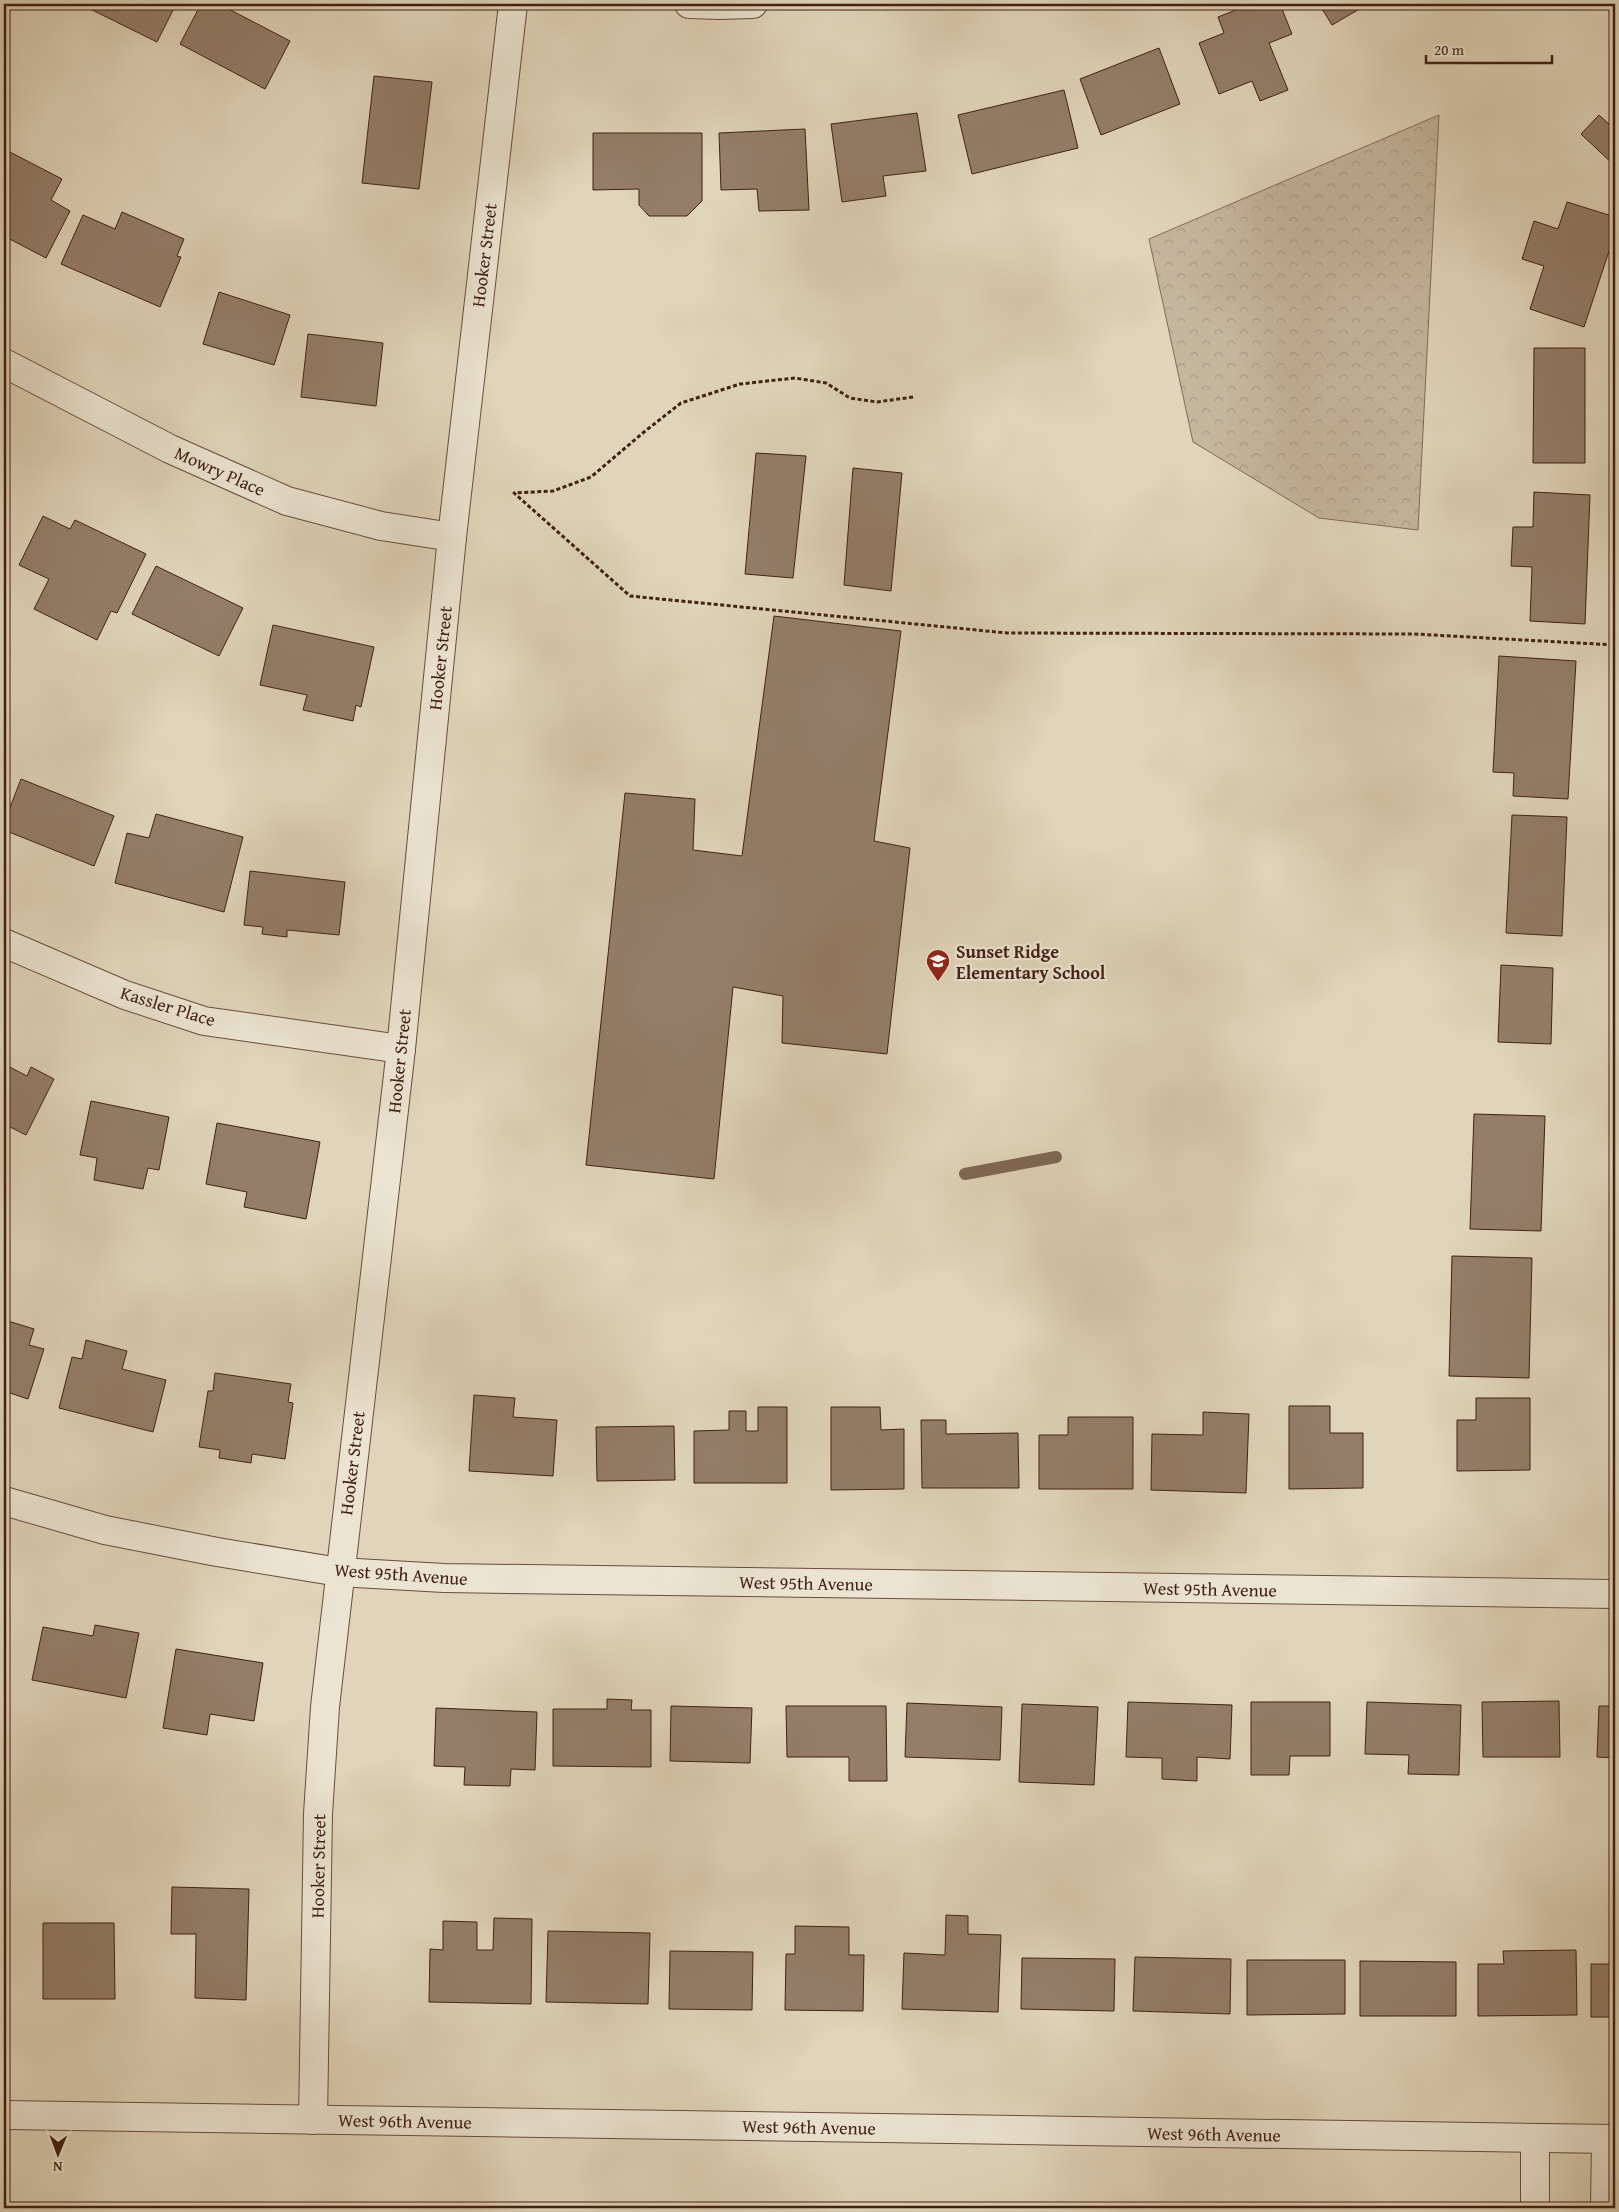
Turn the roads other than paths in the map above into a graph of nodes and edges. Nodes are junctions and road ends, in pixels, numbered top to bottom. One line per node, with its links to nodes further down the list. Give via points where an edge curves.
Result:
1 (514, 4): 5 (street, Hooker Street)
2 (689, 4): 3 (street)
3 (752, 4)
4 (4, 363): 5 (street, Mowry Place, via 170,449 287,501 381,526)
5 (452, 537): 7 (street, Hooker Street)
6 (4, 943): 7 (street, Kassler Place, via 125,995 204,1021)
7 (401, 1048): 9 (street, Hooker Street)
8 (4, 1501): 9 (street, West 95th Avenue, via 105,1530)
9 (339, 1572): 10 (street, West 95th Avenue, via 444,1578); 12 (street, Hooker Street, via 318,1814)
10 (1615, 1594)
11 (4, 2115): 12 (street, West 96th Avenue)
12 (313, 2120): 13 (street, West 96th Avenue)
13 (1535, 2139): 14 (street, West 96th Avenue); 15 (street)
14 (1611, 2139): 16 (street)
15 (1535, 2208)
16 (1605, 2208)

